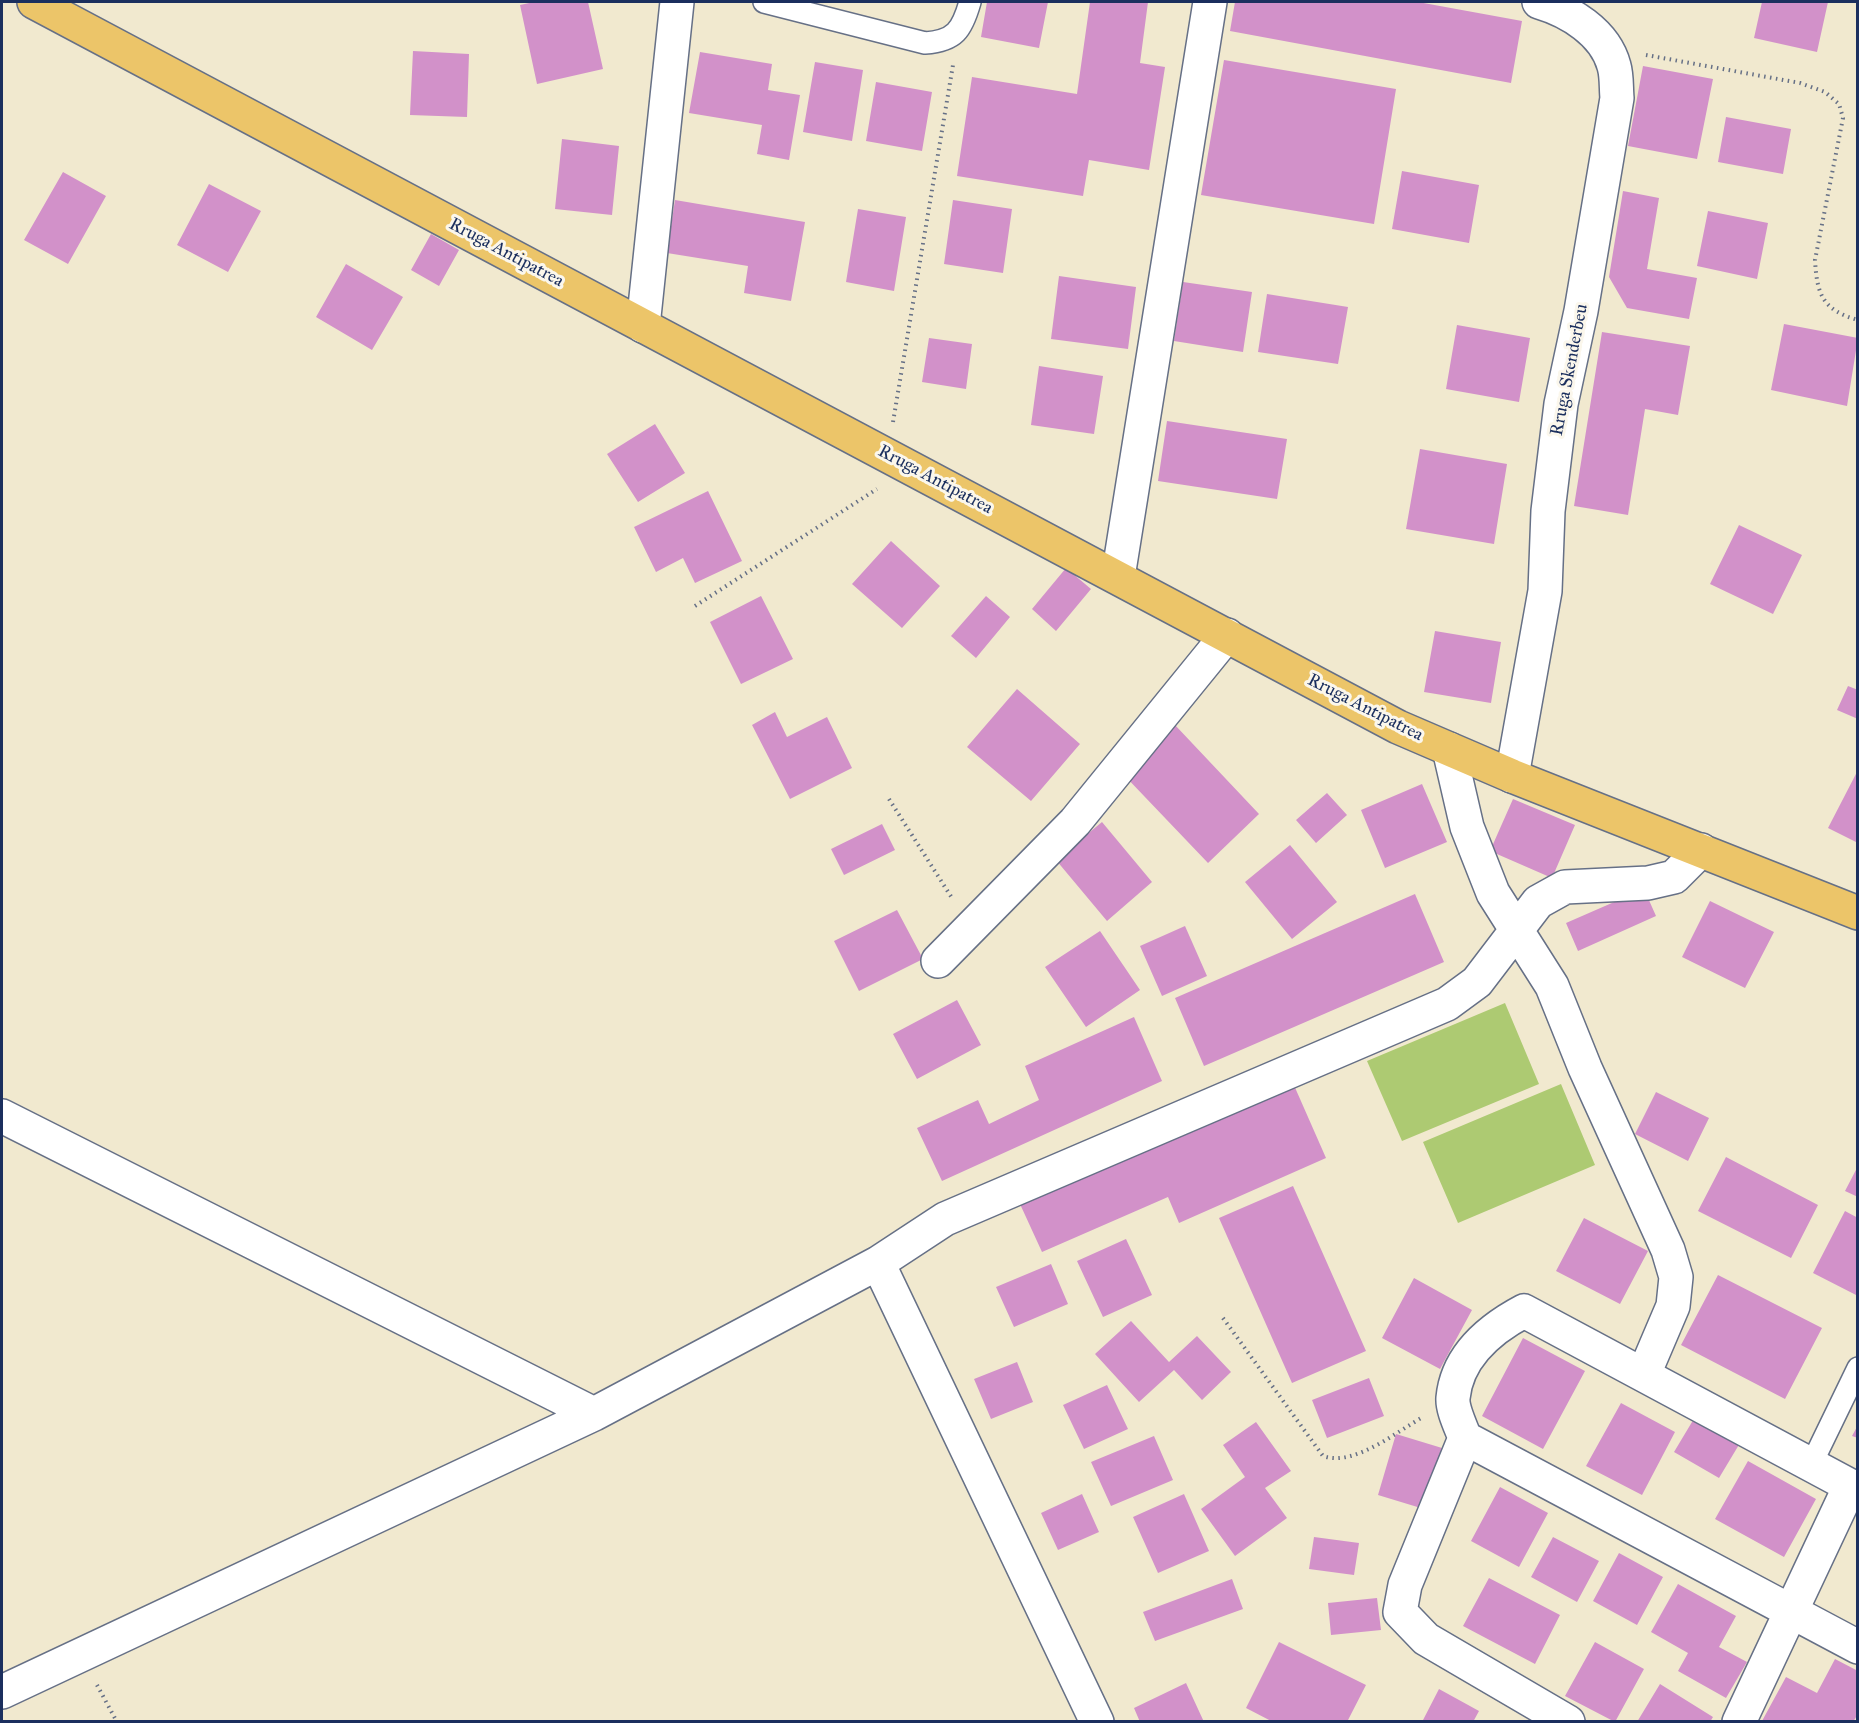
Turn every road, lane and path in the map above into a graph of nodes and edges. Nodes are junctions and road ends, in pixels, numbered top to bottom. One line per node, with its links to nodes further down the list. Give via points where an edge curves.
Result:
1 (34, 2): 10 (main road, Rruga Antipatrea)
2 (677, 2): 10 (street)
3 (764, 2): 7 (lane, via 925,43 943,42)
4 (970, 2): 7 (lane, via 964,21)
5 (1210, 2): 12 (street)
6 (1539, 2): 8 (street, Rruga Skenderbeu, via 1562,9 1584,24)
7 (954, 34): 11 (path, via 954,59)
8 (1605, 47): 9 (path, via 1800,83 1825,92 1839,104 1843,118 1815,260 1824,301 1840,315); 16 (street, Rruga Skenderbeu, via 1614,65 1617,98 1561,404 1548,511 1545,591)
9 (1857, 320)
10 (643, 326): 11 (main road, Rruga Antipatrea)
11 (899, 461): 12 (main road, Rruga Antipatrea); 13 (path)
12 (1118, 577): 14 (main road, Rruga Antipatrea)
13 (695, 606)
14 (1227, 635): 15 (main road, Rruga Antipatrea, via 1398,727); 21 (street, via 1075,822)
15 (1449, 749): 16 (main road, Rruga Antipatrea); 20 (street, via 1467,827 1493,893)
16 (1512, 776): 18 (main road, Rruga Antipatrea)
17 (888, 799): 21 (path)
18 (1701, 850): 19 (main road, Rruga Antipatrea); 20 (street, via 1674,877 1648,883 1565,887 1538,902)
19 (1857, 913)
20 (1517, 928): 24 (street, via 1477,982 1447,1004 945,1219); 27 (street, via 1552,986 1668,1250 1676,1277 1673,1306)
21 (971, 929): 22 (street)
22 (938, 961)
23 (2, 1116): 29 (street)
24 (878, 1263): 29 (street); 38 (street)
25 (1223, 1318): 28 (path, via 1323,1456 1331,1459 1354,1456)
26 (1857, 1368): 31 (lane)
27 (1644, 1374): 28 (street, via 1524,1311 1498,1325 1476,1346 1460,1371); 31 (street)
28 (1452, 1400): 30 (street)
29 (594, 1414): 35 (street)
30 (1465, 1438): 33 (street); 39 (street, via 1406,1585 1400,1612 1426,1639)
31 (1811, 1465): 32 (street)
32 (1854, 1488): 33 (street)
33 (1790, 1610): 34 (street); 40 (street)
34 (1857, 1647)
35 (81, 1655): 36 (street); 37 (path)
36 (2, 1692)
37 (117, 1722)
38 (1097, 1722)
39 (1568, 1722)
40 (1738, 1722)

